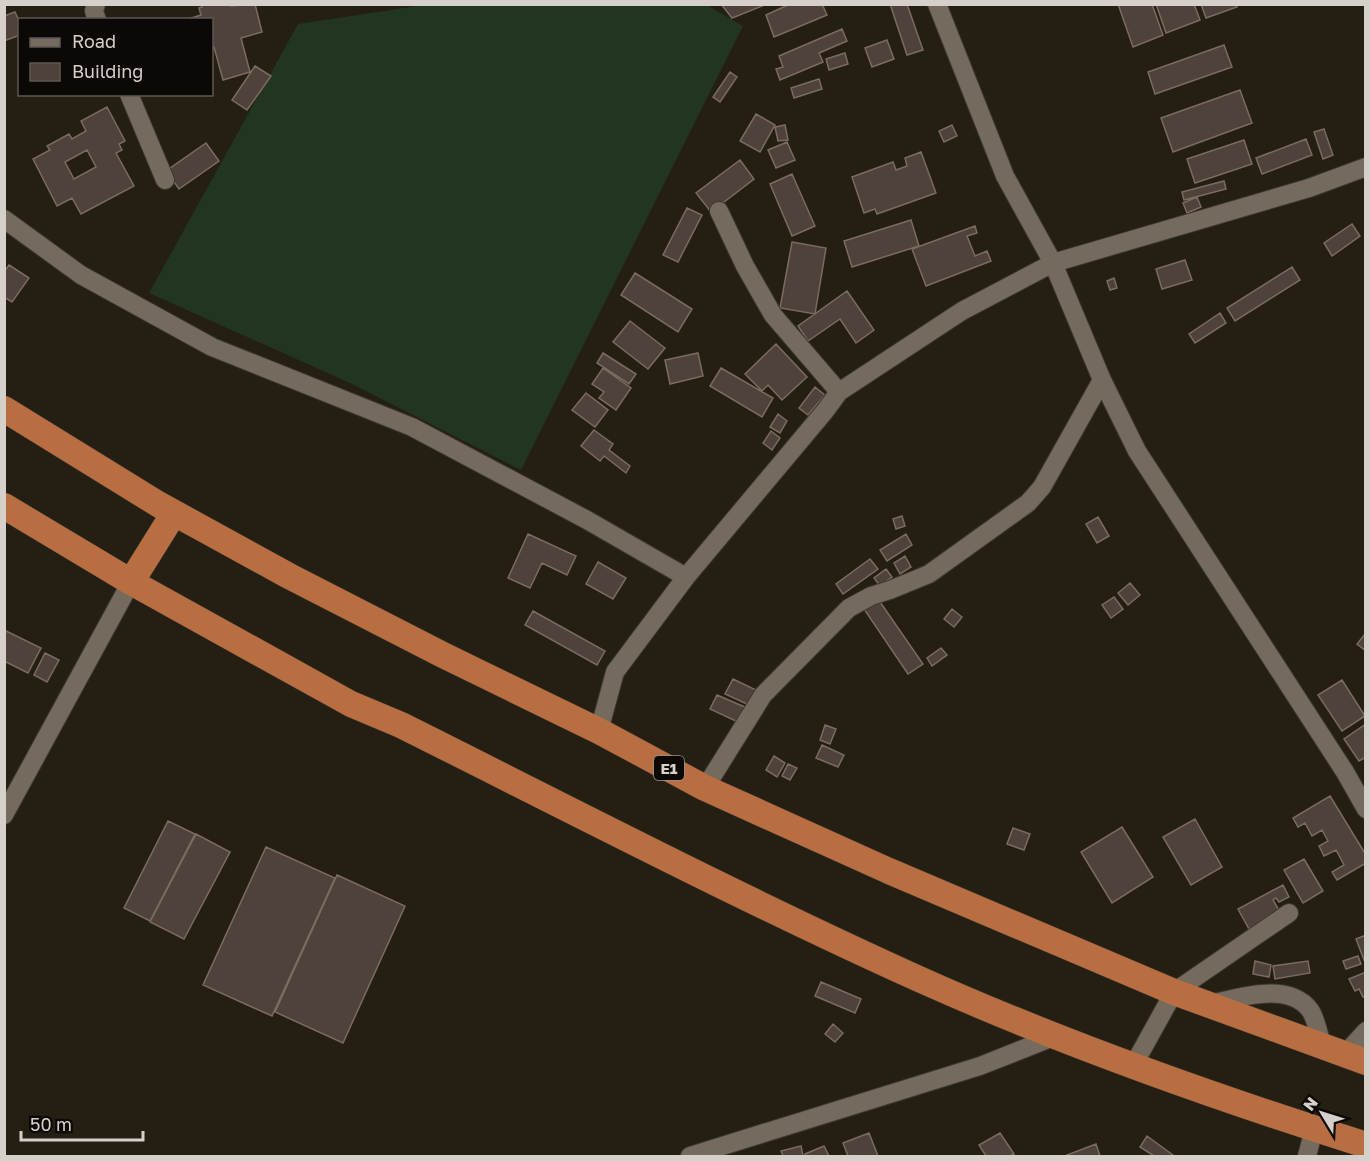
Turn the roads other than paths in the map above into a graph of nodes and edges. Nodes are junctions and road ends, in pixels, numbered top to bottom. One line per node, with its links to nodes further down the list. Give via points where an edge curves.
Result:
1 (937, 4): 7 (street, via 1005,176)
2 (130, 96): 4 (street)
3 (1365, 167): 7 (street, via 1309,188)
4 (165, 180)
5 (719, 211): 9 (street, via 773,315)
6 (4, 219): 13 (street, via 81,275 212,347 412,427)
7 (1053, 263): 8 (street); 9 (street, via 962,311)
8 (1102, 380): 16 (street, via 1042,487 1028,503 929,574 849,608 763,694); 17 (street, via 1137,451)
9 (839, 392): 13 (street)
10 (4, 409): 12 (highway, E1)
11 (4, 506): 14 (highway)
12 (174, 513): 14 (highway); 15 (highway, E1, via 433,650)
13 (686, 577): 15 (street, via 615,672)
14 (131, 582): 18 (street); 23 (highway, via 351,704 401,725 695,874 920,979)
15 (599, 730): 16 (highway, E1)
16 (705, 788): 20 (highway, E1)
17 (1365, 808)
18 (4, 815)
19 (1289, 912): 20 (street)
20 (1173, 992): 21 (highway, E1); 25 (street)
21 (1209, 1004): 24 (highway, E1); 24 (street, via 1274,994 1294,996 1311,1010)
22 (1365, 1031): 24 (street)
23 (1056, 1036): 25 (highway); 28 (street, via 980,1066)
24 (1344, 1054)
25 (1133, 1066): 27 (highway)
26 (1365, 1145): 27 (highway)
27 (1307, 1149)
28 (690, 1156)

